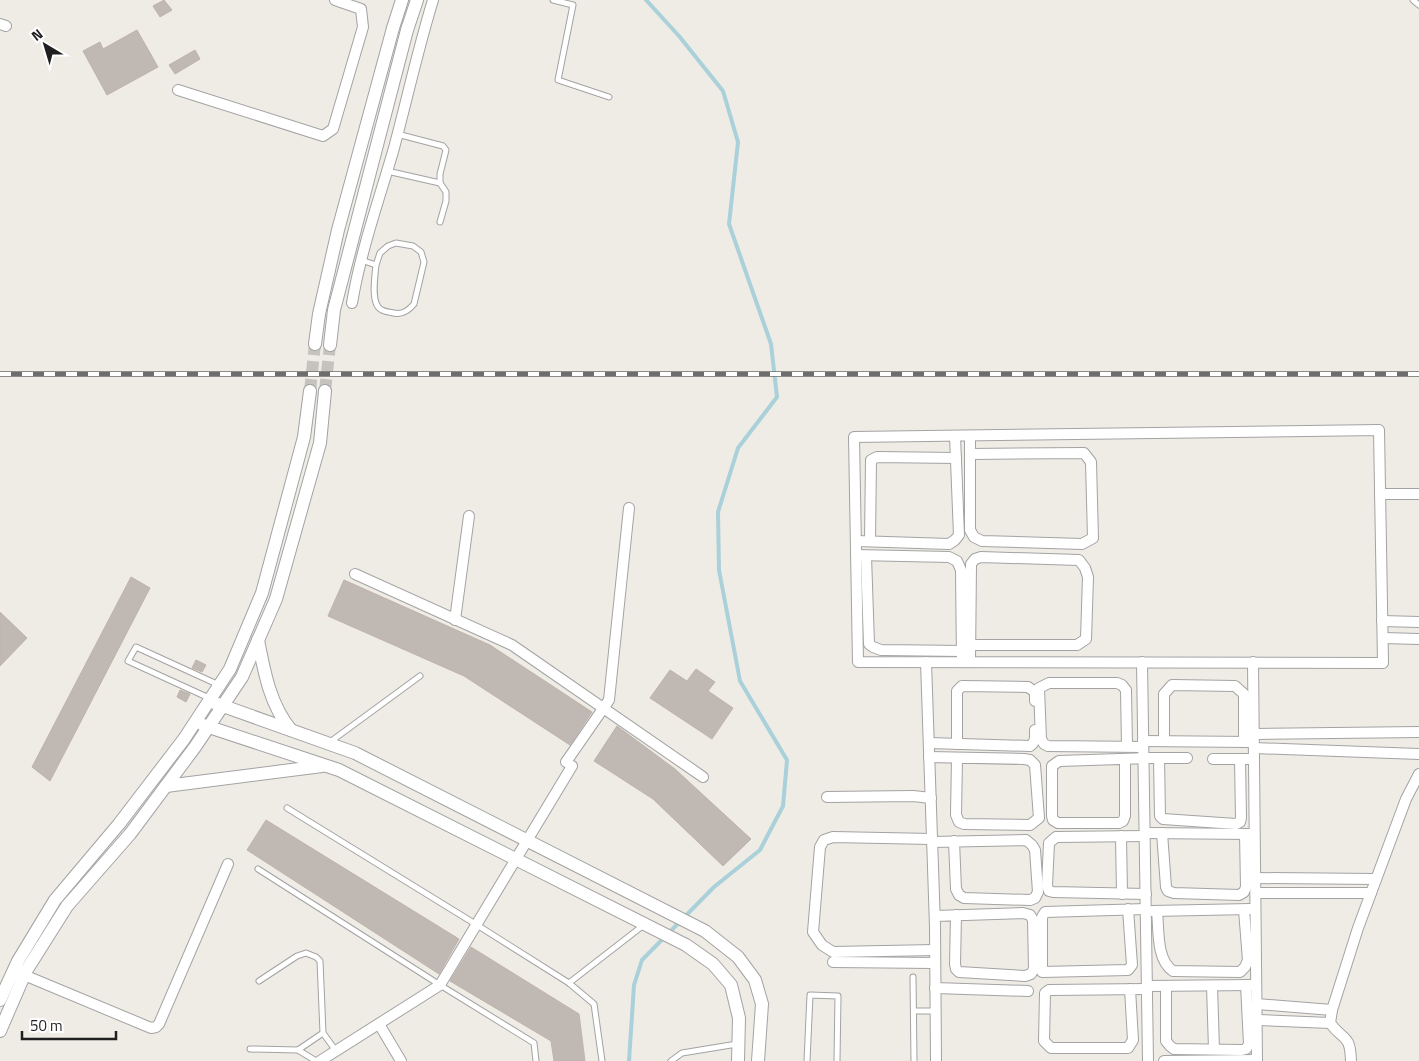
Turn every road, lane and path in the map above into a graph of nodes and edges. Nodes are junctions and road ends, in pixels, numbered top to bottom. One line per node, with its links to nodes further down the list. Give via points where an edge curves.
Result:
1 (335, 0): 10 (street, via 361,9 362,27 333,129 322,136)
2 (393, 0): 9 (street)
3 (402, 0): 9 (street)
4 (417, 0): 20 (street, via 406,30 334,310)
5 (433, 0): 12 (street)
6 (553, 0): 11 (lane, via 573,5 558,80)
7 (1413, 0): 8 (lane)
8 (1419, 6)
9 (397, 14): 19 (street, via 338,230)
10 (178, 90)
11 (609, 97)
12 (397, 134): 13 (street); 14 (lane, via 443,146 446,150)
13 (387, 171): 14 (lane); 16 (street)
14 (440, 183): 15 (lane, via 446,192 446,201)
15 (440, 222)
16 (361, 260): 17 (lane); 18 (street)
17 (376, 265): 17 (lane, via 380,253 396,242 413,246 421,252 424,262 411,308 398,314 381,310 374,289)
18 (352, 303)
19 (315, 344)
20 (330, 345)
21 (310, 391): 48 (street, via 304,437 262,593 230,669)
22 (325, 391): 40 (street, via 320,443 276,599)
23 (955, 436): 24 (street); 26 (street); 31 (street, via 854,437)
24 (970, 436): 25 (street); 27 (street, via 1379,430)
25 (970, 454): 25 (street, via 1084,453 1091,462 1093,538 1082,544 982,541 974,536 970,530)
26 (956, 458): 32 (street, via 877,457 871,460); 32 (street, via 959,535 956,540 949,544)
27 (1380, 494): 28 (street); 36 (street)
28 (1419, 494)
29 (629, 508): 51 (street, via 609,700)
30 (469, 516): 35 (street)
31 (856, 541): 32 (street); 33 (street)
32 (870, 541)
33 (861, 556): 42 (street, via 869,644 881,650); 42 (street, via 949,557 957,561 962,570); 43 (street, via 858,662)
34 (355, 574): 35 (street)
35 (455, 620): 51 (street, via 512,645)
36 (1382, 621): 37 (street); 38 (street)
37 (1419, 622)
38 (1383, 638): 39 (street); 46 (street, via 1383,662)
39 (1419, 639)
40 (258, 640): 50 (street, via 242,677); 54 (street, via 273,700)
41 (971, 645): 41 (street, via 971,564 975,559 1079,560 1085,568 1088,577 1086,639 1083,642 1077,646); 44 (street)
42 (962, 651): 44 (street)
43 (926, 662): 44 (street); 57 (street)
44 (966, 662): 45 (street)
45 (1142, 662): 46 (street); 60 (street)
46 (1253, 662): 61 (street)
47 (420, 676): 58 (lane)
48 (219, 686): 49 (street); 49 (lane, via 136,647 128,661)
49 (210, 700): 50 (street); 52 (street)
50 (223, 706): 53 (street); 54 (street)
51 (604, 708): 74 (street); 84 (street, via 569,764)
52 (195, 723): 53 (street); 119 (street, via 119,824 55,900 18,961)
53 (209, 727): 72 (street); 75 (street)
54 (291, 730): 58 (street)
55 (1419, 732): 61 (street)
56 (1164, 741): 60 (street); 61 (street); 61 (street, via 1164,694 1172,685 1235,686 1244,694)
57 (929, 743): 59 (street); 64 (street)
58 (328, 744): 84 (street, via 355,753)
59 (957, 744): 59 (street, via 1030,746 1035,739 1035,692 1028,686 962,686 957,691)
60 (1143, 744): 62 (street); 66 (street)
61 (1252, 745): 63 (street); 71 (street); 81 (street)
62 (1127, 746): 62 (street, via 1044,744 1041,739 1040,688 1049,683 1122,685 1126,690)
63 (1419, 754)
64 (930, 757): 65 (street); 77 (street)
65 (957, 758): 65 (street, via 1030,760 1035,765 1039,818 1030,825 959,822 956,815)
66 (1144, 758): 67 (street); 70 (street); 79 (street)
67 (1159, 758): 68 (street); 71 (street, via 1160,816 1163,819 1236,824 1241,818)
68 (1187, 758)
69 (1213, 758): 71 (street)
70 (1125, 759): 70 (street, via 1055,763 1052,766 1053,820 1058,823 1123,821)
71 (1240, 759)
72 (327, 766): 75 (street); 86 (street)
73 (1419, 774): 90 (street, via 1406,799)
74 (702, 777)
75 (166, 786): 107 (street, via 130,834 67,906)
76 (827, 797): 77 (street)
77 (931, 798): 83 (street)
78 (287, 808): 102 (lane)
79 (1145, 834): 80 (street); 82 (street); 93 (street)
80 (1162, 834): 81 (street); 81 (street, via 1168,891 1238,894 1244,892 1246,886)
81 (1250, 834): 89 (street)
82 (1121, 836): 92 (street); 92 (street, via 1056,837 1051,840 1047,886 1053,892)
83 (932, 840): 85 (street); 101 (street); 104 (street, via 833,837 824,840 820,847 813,932 822,945 833,952)
84 (528, 841): 86 (street); 141 (street, via 698,927 738,957 755,980 762,1004)
85 (954, 841): 85 (street, via 1026,840 1035,850 1038,892 1035,898 959,896)
86 (517, 859): 102 (street); 103 (street)
87 (228, 864): 107 (street, via 156,1027 151,1028)
88 (258, 868): 111 (lane)
89 (1256, 878): 90 (street); 94 (street)
90 (1376, 879): 91 (street)
91 (1371, 892): 94 (street); 121 (street)
92 (1122, 894): 93 (street)
93 (1146, 894): 96 (street)
94 (1256, 894): 98 (street)
95 (1128, 909): 95 (street, via 1043,913 1042,972 1128,970 1132,965); 96 (street)
96 (1146, 910): 99 (street); 116 (street)
97 (1244, 910): 98 (street); 99 (street); 99 (street, via 1248,960 1240,972 1173,971 1167,967 1161,953)
98 (1257, 910): 112 (street)
99 (1158, 911)
100 (956, 915): 100 (street, via 1030,915 1034,920 1034,969 1031,974 959,972 955,964); 101 (street)
101 (935, 916): 104 (street)
102 (477, 925): 110 (lane); 111 (street)
103 (649, 926): 110 (lane); 129 (street, via 686,945 713,964 731,985 739,1018)
104 (935, 950): 106 (street)
105 (833, 962): 106 (street)
106 (935, 963): 115 (street)
107 (24, 975): 127 (street)
108 (913, 977): 122 (lane)
109 (259, 981): 128 (lane, via 296,956 306,953 316,957 320,961)
110 (568, 983): 138 (lane, via 594,1004)
111 (440, 985): 126 (street); 137 (lane, via 534,1043)
112 (1252, 985): 114 (street); 120 (street); 131 (street, via 1249,1044 1242,1050)
113 (1166, 986): 114 (street); 116 (street); 131 (street, via 1166,1041 1174,1049)
114 (1212, 986): 131 (street)
115 (935, 988): 118 (street); 123 (street)
116 (1147, 988): 117 (street); 146 (street)
117 (1130, 989): 117 (street, via 1049,990 1045,993 1044,1041 1047,1046 1128,1048 1133,1040)
118 (1028, 991)
119 (0, 1000)
120 (1257, 1004): 121 (street); 124 (street)
121 (1332, 1010): 125 (street)
122 (914, 1011): 123 (lane); 144 (lane)
123 (936, 1011): 145 (street)
124 (1257, 1020): 125 (street); 134 (street)
125 (1330, 1023): 150 (street, via 1350,1045)
126 (379, 1024): 133 (street); 136 (street)
127 (0, 1031)
128 (323, 1033): 132 (lane); 133 (lane)
129 (738, 1044): 139 (lane, via 682,1053); 140 (street)
130 (250, 1049): 132 (lane)
131 (1214, 1049)
132 (298, 1050): 135 (lane)
133 (336, 1051): 135 (street)
134 (1257, 1060): 149 (street)
135 (318, 1061)
136 (401, 1061)
137 (536, 1061)
138 (602, 1061)
139 (671, 1061)
140 (738, 1061)
141 (758, 1061)
142 (807, 1061): 143 (lane, via 810,995 838,996)
143 (837, 1061)
144 (914, 1061)
145 (936, 1061)
146 (1149, 1061): 147 (street)
147 (1159, 1061)
148 (1164, 1061): 149 (street)
149 (1242, 1061)
150 (1350, 1061)

